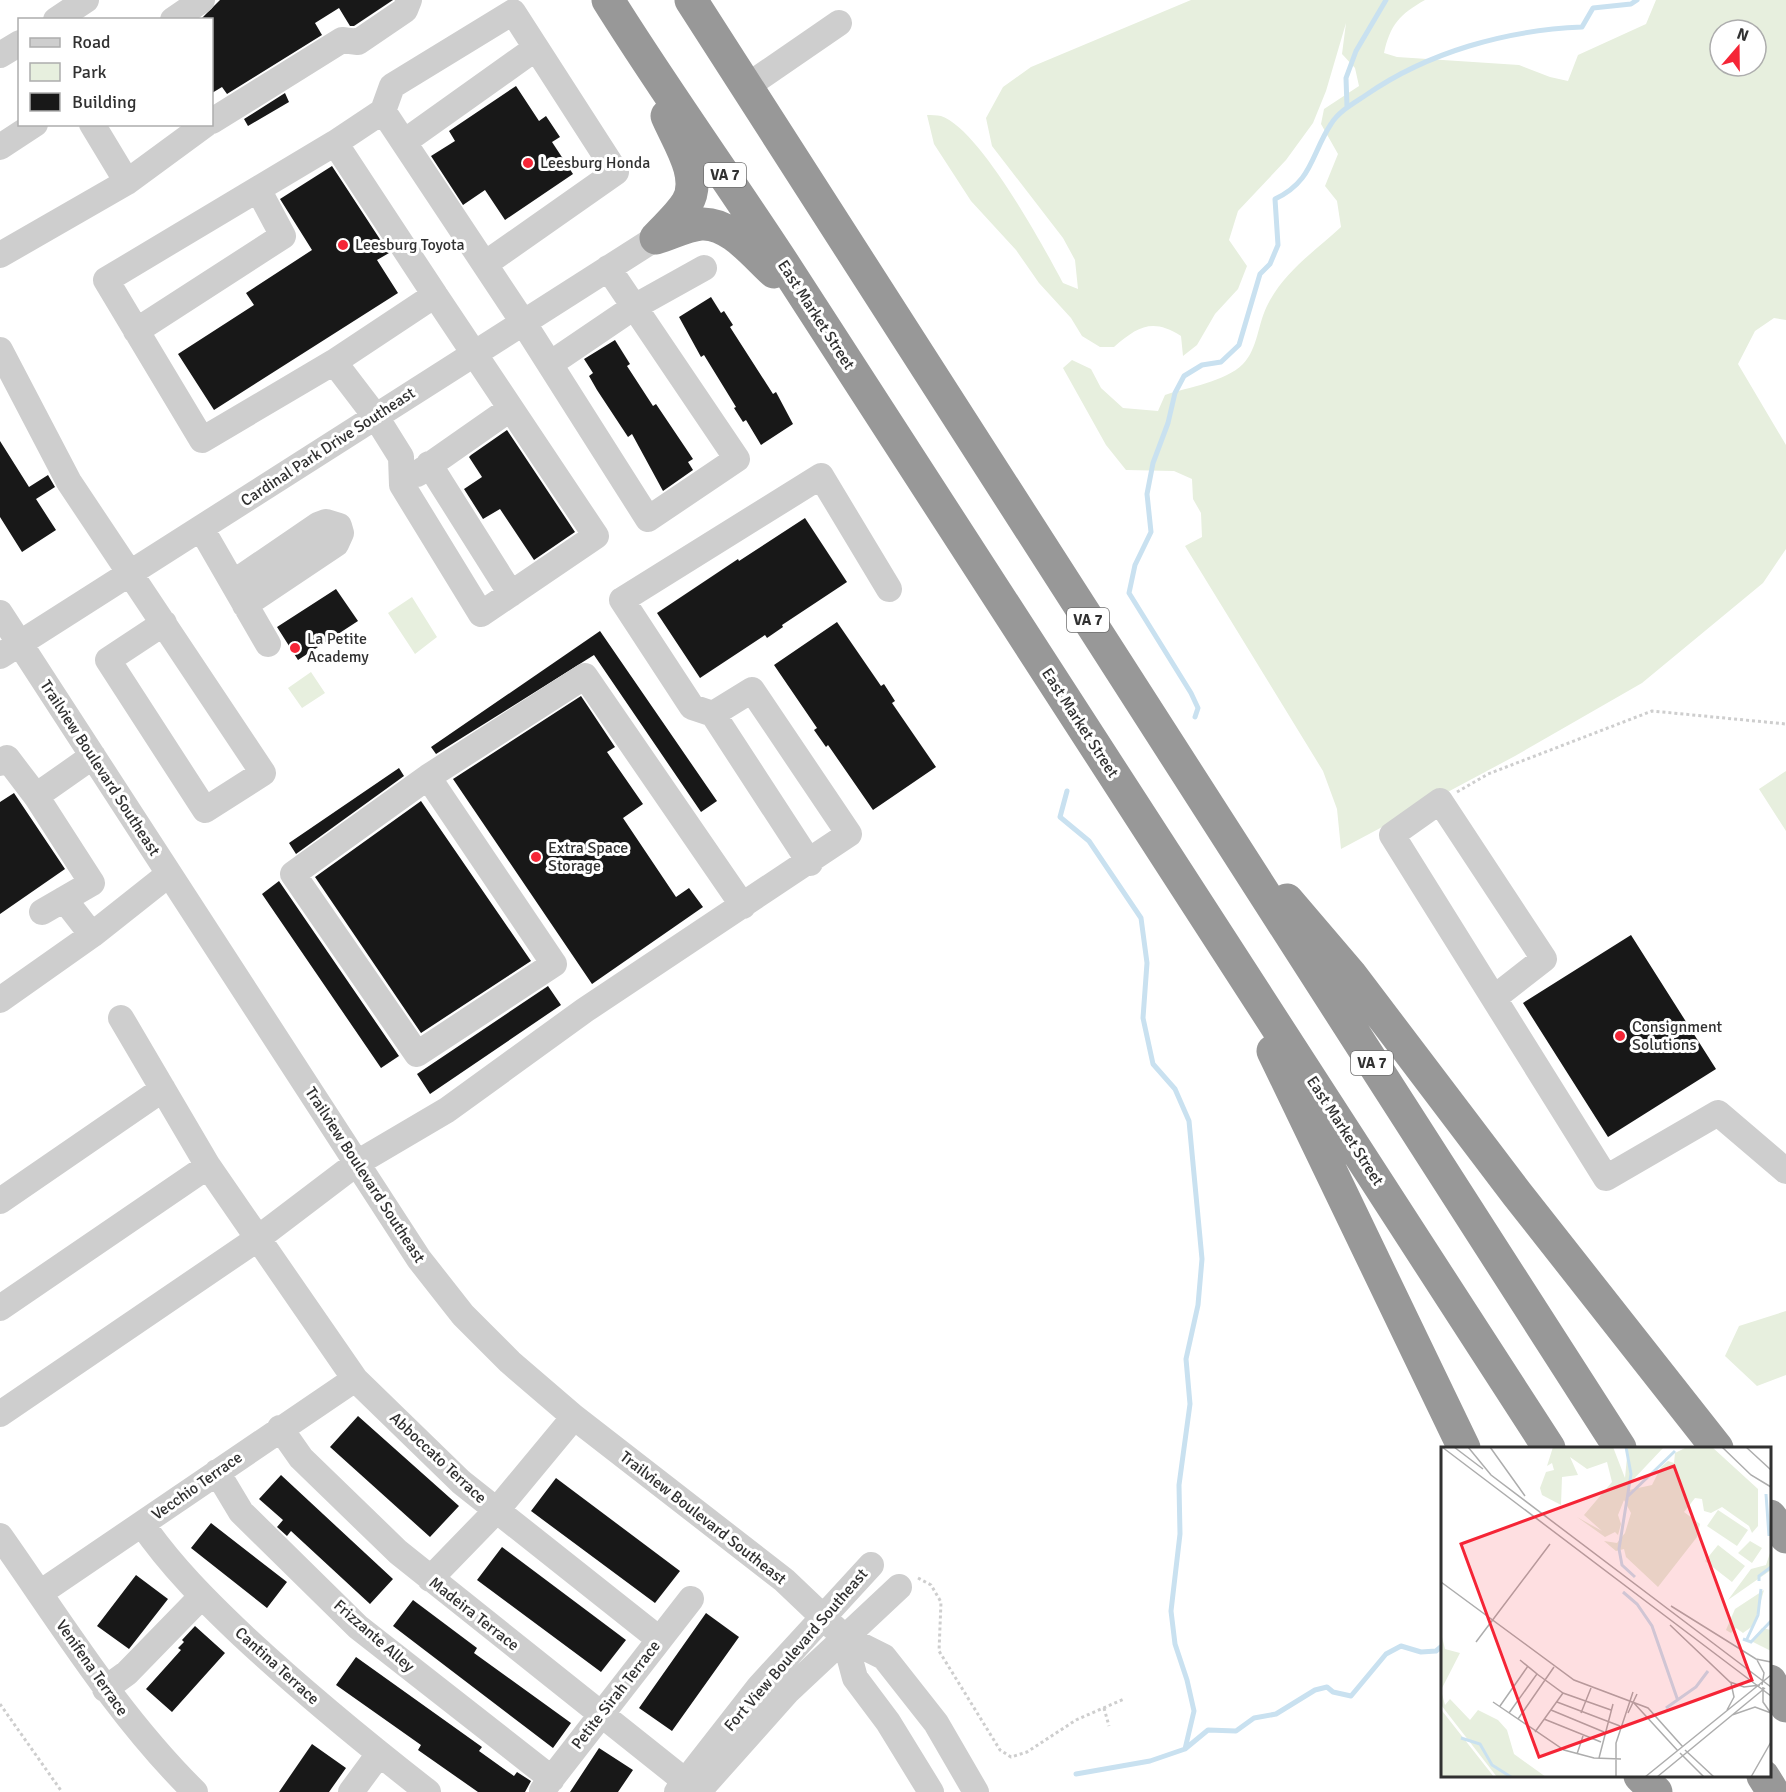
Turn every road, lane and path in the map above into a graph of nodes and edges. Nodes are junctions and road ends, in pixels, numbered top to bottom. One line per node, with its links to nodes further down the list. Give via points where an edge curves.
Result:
1 (86, 0): 6 (street)
2 (202, 0): 7 (street)
3 (409, 0): 15 (street, via 405,10 358,42 342,40)
4 (608, 0): 10 (highway, East Market Street / VA 7)
5 (691, 0): 13 (highway, VA 7)
6 (59, 18)
7 (176, 18)
8 (839, 23): 13 (street)
9 (18, 44): 12 (street)
10 (636, 45): 24 (highway, via 692,179 687,203); 30 (highway, East Market Street / VA 7)
11 (536, 48): 14 (street, via 513,12 392,86); 20 (street); 26 (street, via 616,171)
12 (0, 55)
13 (746, 87): 58 (highway, VA 7)
14 (383, 111): 19 (street); 20 (street)
15 (213, 120)
16 (32, 126): 21 (street)
17 (93, 126): 22 (street)
18 (191, 128): 22 (street)
19 (335, 142): 23 (street); 29 (street)
20 (404, 142): 26 (street)
21 (0, 147)
22 (127, 182): 25 (street)
23 (258, 189): 33 (street, via 283,236); 33 (street, via 106,280)
24 (656, 238): 27 (street, Cardinal Park Drive Southeast); 30 (highway, via 704,224 727,231)
25 (0, 255)
26 (485, 264): 32 (street)
27 (608, 268): 31 (street); 32 (street, Cardinal Park Drive Southeast)
28 (704, 268): 31 (street)
29 (435, 295): 35 (street); 36 (street)
30 (810, 307): 63 (highway, East Market Street / VA 7)
31 (634, 308): 37 (street); 37 (street, via 737,459 648,519)
32 (523, 322): 35 (street, Cardinal Park Drive Southeast); 37 (street)
33 (136, 331): 36 (street, via 202,441)
34 (0, 350): 43 (street, via 69,482)
35 (474, 353): 38 (street); 39 (street, Cardinal Park Drive Southeast)
36 (334, 362): 39 (street)
37 (550, 364)
38 (510, 409): 40 (street); 46 (street, via 596,536)
39 (376, 417): 41 (street, via 402,457); 42 (street, Cardinal Park Drive Southeast)
40 (429, 464): 41 (street); 46 (street)
41 (402, 485): 46 (street, via 481,614)
42 (201, 528): 43 (street, Cardinal Park Drive Southeast); 44 (street)
43 (131, 572): 49 (street); 51 (street, Cardinal Park Drive Southeast)
44 (233, 583): 47 (street); 47 (street, via 318,525 326,522 339,526 341,533 336,544)
45 (889, 589): 52 (street, via 821,476 622,600 692,706)
46 (511, 594)
47 (245, 605): 50 (street)
48 (0, 613): 51 (street, Trailview Boulevard Southeast)
49 (164, 623): 49 (street, via 263,773 205,810 108,660)
50 (268, 644)
51 (10, 649): 54 (street, Trailview Boulevard Southeast)
52 (713, 714): 60 (street); 60 (street, via 752,690 849,834)
53 (1786, 723): 59 (path, via 1652,711 1488,774)
54 (93, 756): 57 (street); 61 (street, Trailview Boulevard Southeast)
55 (0, 763): 57 (street, via 7,758)
56 (428, 777): 56 (street, via 293,874 417,1054 554,964); 62 (street, via 585,676)
57 (36, 796): 64 (street, via 92,883 53,905)
58 (1201, 797): 81 (highway, VA 7); 82 (highway, via 1351,975)
59 (1440, 801): 65 (street, via 1392,835); 65 (street, via 1544,959)
60 (810, 863): 62 (street)
61 (169, 874): 64 (street); 69 (street, Trailview Boulevard Southeast)
62 (743, 906): 69 (street, via 585,1010 447,1110)
63 (1209, 920): 79 (highway); 80 (highway, East Market Street / VA 7)
64 (92, 935): 66 (street)
65 (1494, 998): 71 (street, via 1606,1178 1718,1113)
66 (0, 1000)
67 (121, 1018): 68 (street, Abboccato Terrace)
68 (163, 1089): 70 (street, Abboccato Terrace); 72 (street)
69 (357, 1163): 73 (street); 77 (street, Trailview Boulevard Southeast, via 418,1259 463,1315)
70 (208, 1166): 73 (street, Abboccato Terrace); 74 (street)
71 (1786, 1171)
72 (0, 1201)
73 (257, 1239): 75 (street, Abboccato Terrace); 76 (street)
74 (0, 1308)
75 (355, 1378): 78 (street, Vecchio Terrace); 84 (street, Abboccato Terrace)
76 (0, 1414)
77 (574, 1418): 84 (street); 95 (street, Trailview Boulevard Southeast, via 784,1580)
78 (280, 1428): 83 (street, Vecchio Terrace); 90 (street, Madeira Terrace, via 301,1458)
79 (1463, 1447)
80 (1548, 1447)
81 (1619, 1447)
82 (1715, 1447)
83 (217, 1472): 86 (street, Vecchio Terrace); 110 (street, Frizzante Alley, via 241,1512 358,1627)
84 (496, 1511): 90 (street); 97 (street, Abboccato Terrace)
85 (1771, 1517): 88 (highway)
86 (142, 1524): 92 (street, Vecchio Terrace); 93 (street, Cantina Terrace, via 166,1558)
87 (0, 1536): 92 (street, Venifena Terrace)
88 (1786, 1537)
89 (871, 1565): 95 (street, Fort View Boulevard Southeast)
90 (430, 1580): 104 (street, Madeira Terrace)
91 (898, 1587): 96 (street, Fort View Boulevard Southeast); 103 (path, via 915,1577 937,1592 943,1612 939,1651 1007,1756 1027,1752 1062,1728)
92 (40, 1593): 99 (street, Venifena Terrace)
93 (202, 1596): 99 (street, via 127,1673); 106 (street, Cantina Terrace, via 299,1689)
94 (691, 1599): 97 (street, Petite Sirah Terrace)
95 (824, 1617): 96 (street, Trailview Boulevard Southeast); 111 (street, Fort View Boulevard Southeast, via 759,1687)
96 (844, 1637): 111 (street, Fort View Boulevard Southeast); 116 (street, Trailview Boulevard Southeast, via 855,1678 888,1722); 117 (street, Trailview Boulevard Southeast, via 884,1657 936,1723)
97 (659, 1639): 104 (street, Petite Sirah Terrace)
98 (1771, 1683): 102 (highway)
99 (105, 1689): 113 (street, Venifena Terrace)
100 (1124, 1699): 103 (path)
101 (0, 1704): 112 (path)
102 (1786, 1706)
103 (1104, 1708): 105 (path)
104 (600, 1714): 110 (street, Petite Sirah Terrace); 111 (street, Madeira Terrace)
105 (1109, 1726)
106 (379, 1754): 114 (street); 115 (street, Cantina Terrace)
107 (1626, 1777): 118 (highway)
108 (1641, 1777): 119 (highway)
109 (1764, 1777): 120 (highway)
110 (547, 1785)
111 (691, 1790)
112 (62, 1792)
113 (195, 1792)
114 (351, 1792)
115 (428, 1792)
116 (931, 1792)
117 (976, 1792)
118 (1627, 1792)
119 (1656, 1792)
120 (1773, 1792)

